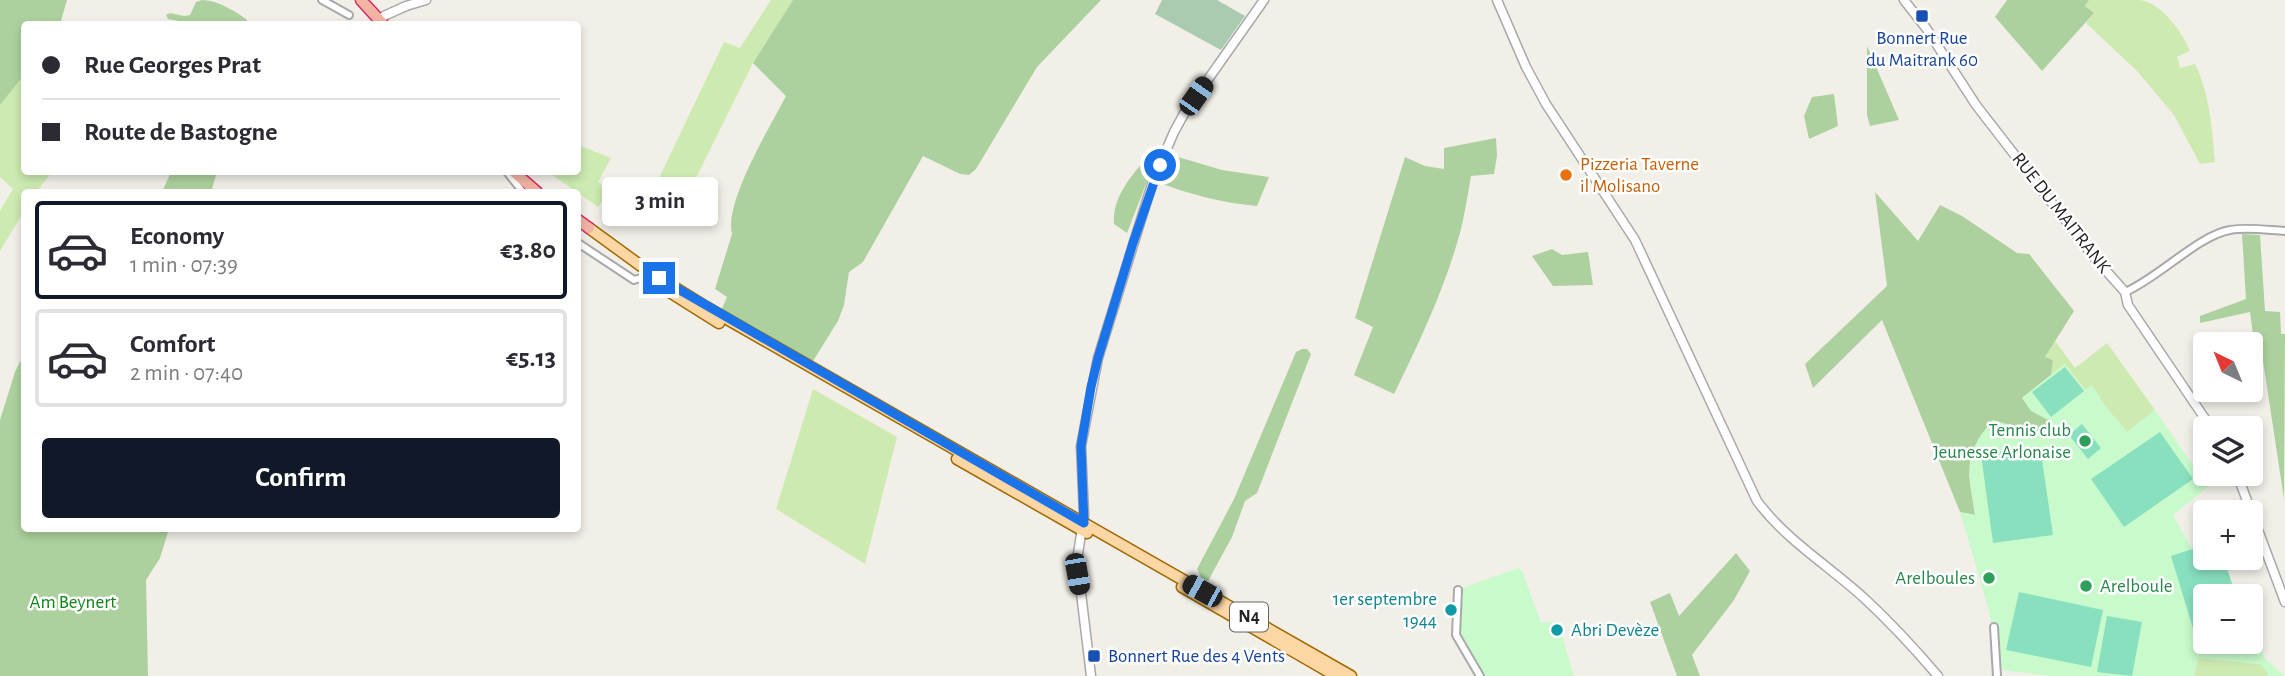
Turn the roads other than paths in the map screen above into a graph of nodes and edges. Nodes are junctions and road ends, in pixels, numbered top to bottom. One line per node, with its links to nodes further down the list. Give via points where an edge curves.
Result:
1 (322, 0): 8 (street)
2 (361, 0): 9 (highway)
3 (370, 0): 9 (highway)
4 (426, 0): 9 (street)
5 (1264, 0): 23 (street, via 1185,111 1153,181 1087,407 1081,446)
6 (1497, 0): 31 (street, via 1536,86 1635,240 1757,501 1779,527 1863,597)
7 (1904, 0): 20 (street, RUE DU MAITRANK, via 1976,105)
8 (349, 15)
9 (384, 20)
10 (509, 175): 13 (street)
11 (517, 175): 14 (highway)
12 (526, 175): 15 (highway)
13 (521, 189)
14 (534, 189)
15 (542, 189)
16 (584, 230): 19 (main road, N4); 23 (main road, N4, via 706,307)
17 (2285, 231): 20 (street, via 2227,230)
18 (581, 245): 19 (street, via 622,274 634,280)
19 (644, 277): 23 (main road, N4)
20 (2125, 292): 21 (street, RUE DU MAITRANK, via 2127,306)
21 (2203, 416)
22 (2242, 486): 25 (street)
23 (1083, 527): 27 (street, via 1077,574); 28 (main road, N4); 29 (main road, N4)
24 (1458, 590): 30 (street, via 1455,635)
25 (2285, 602)
26 (1994, 627): 32 (street)
27 (1091, 676)
28 (1336, 676)
29 (1351, 676)
30 (1480, 676)
31 (1938, 676)
32 (1997, 676)

